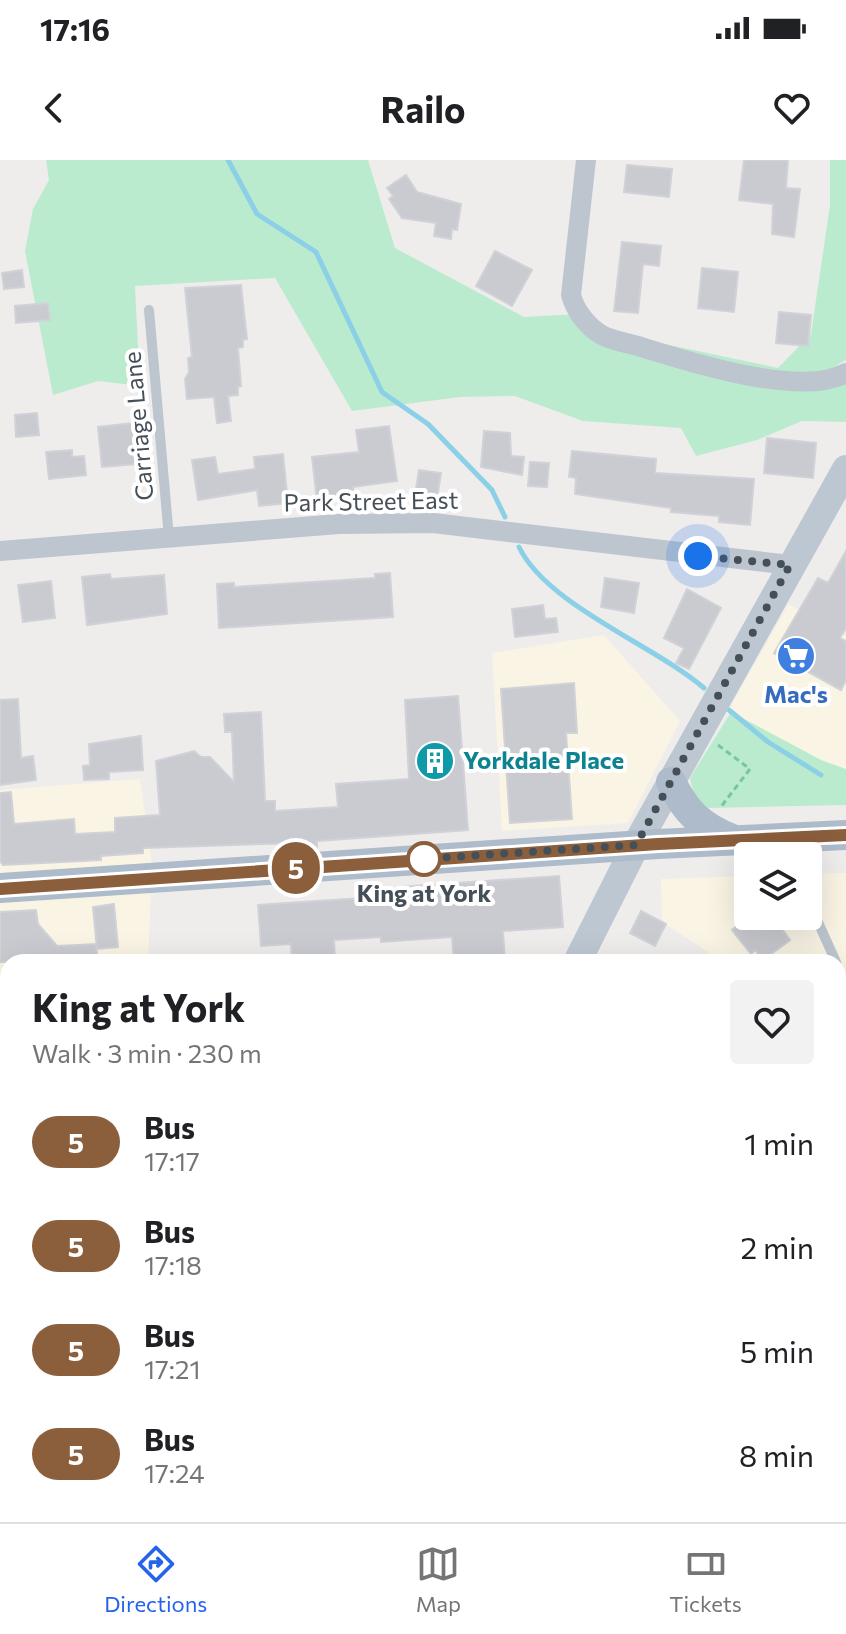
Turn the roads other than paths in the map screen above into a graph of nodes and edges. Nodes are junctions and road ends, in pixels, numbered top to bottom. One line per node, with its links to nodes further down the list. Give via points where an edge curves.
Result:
1 (586, 160): 3 (street, via 572,279 575,308 601,334 712,369 812,383)
2 (149, 310): 5 (lane, Carriage Lane)
3 (846, 373)
4 (846, 469): 7 (street)
5 (169, 538): 6 (street, Park Street East); 7 (street, Park Street East, via 339,524 433,523)
6 (0, 551)
7 (790, 565): 8 (street)
8 (671, 782): 10 (main road, via 685,810); 11 (street)
9 (846, 835): 10 (main road)
10 (738, 841): 11 (main road)
11 (636, 845): 12 (main road); 14 (street)
12 (0, 888)
13 (822, 930): 15 (lane)
14 (581, 954)
15 (833, 954)

